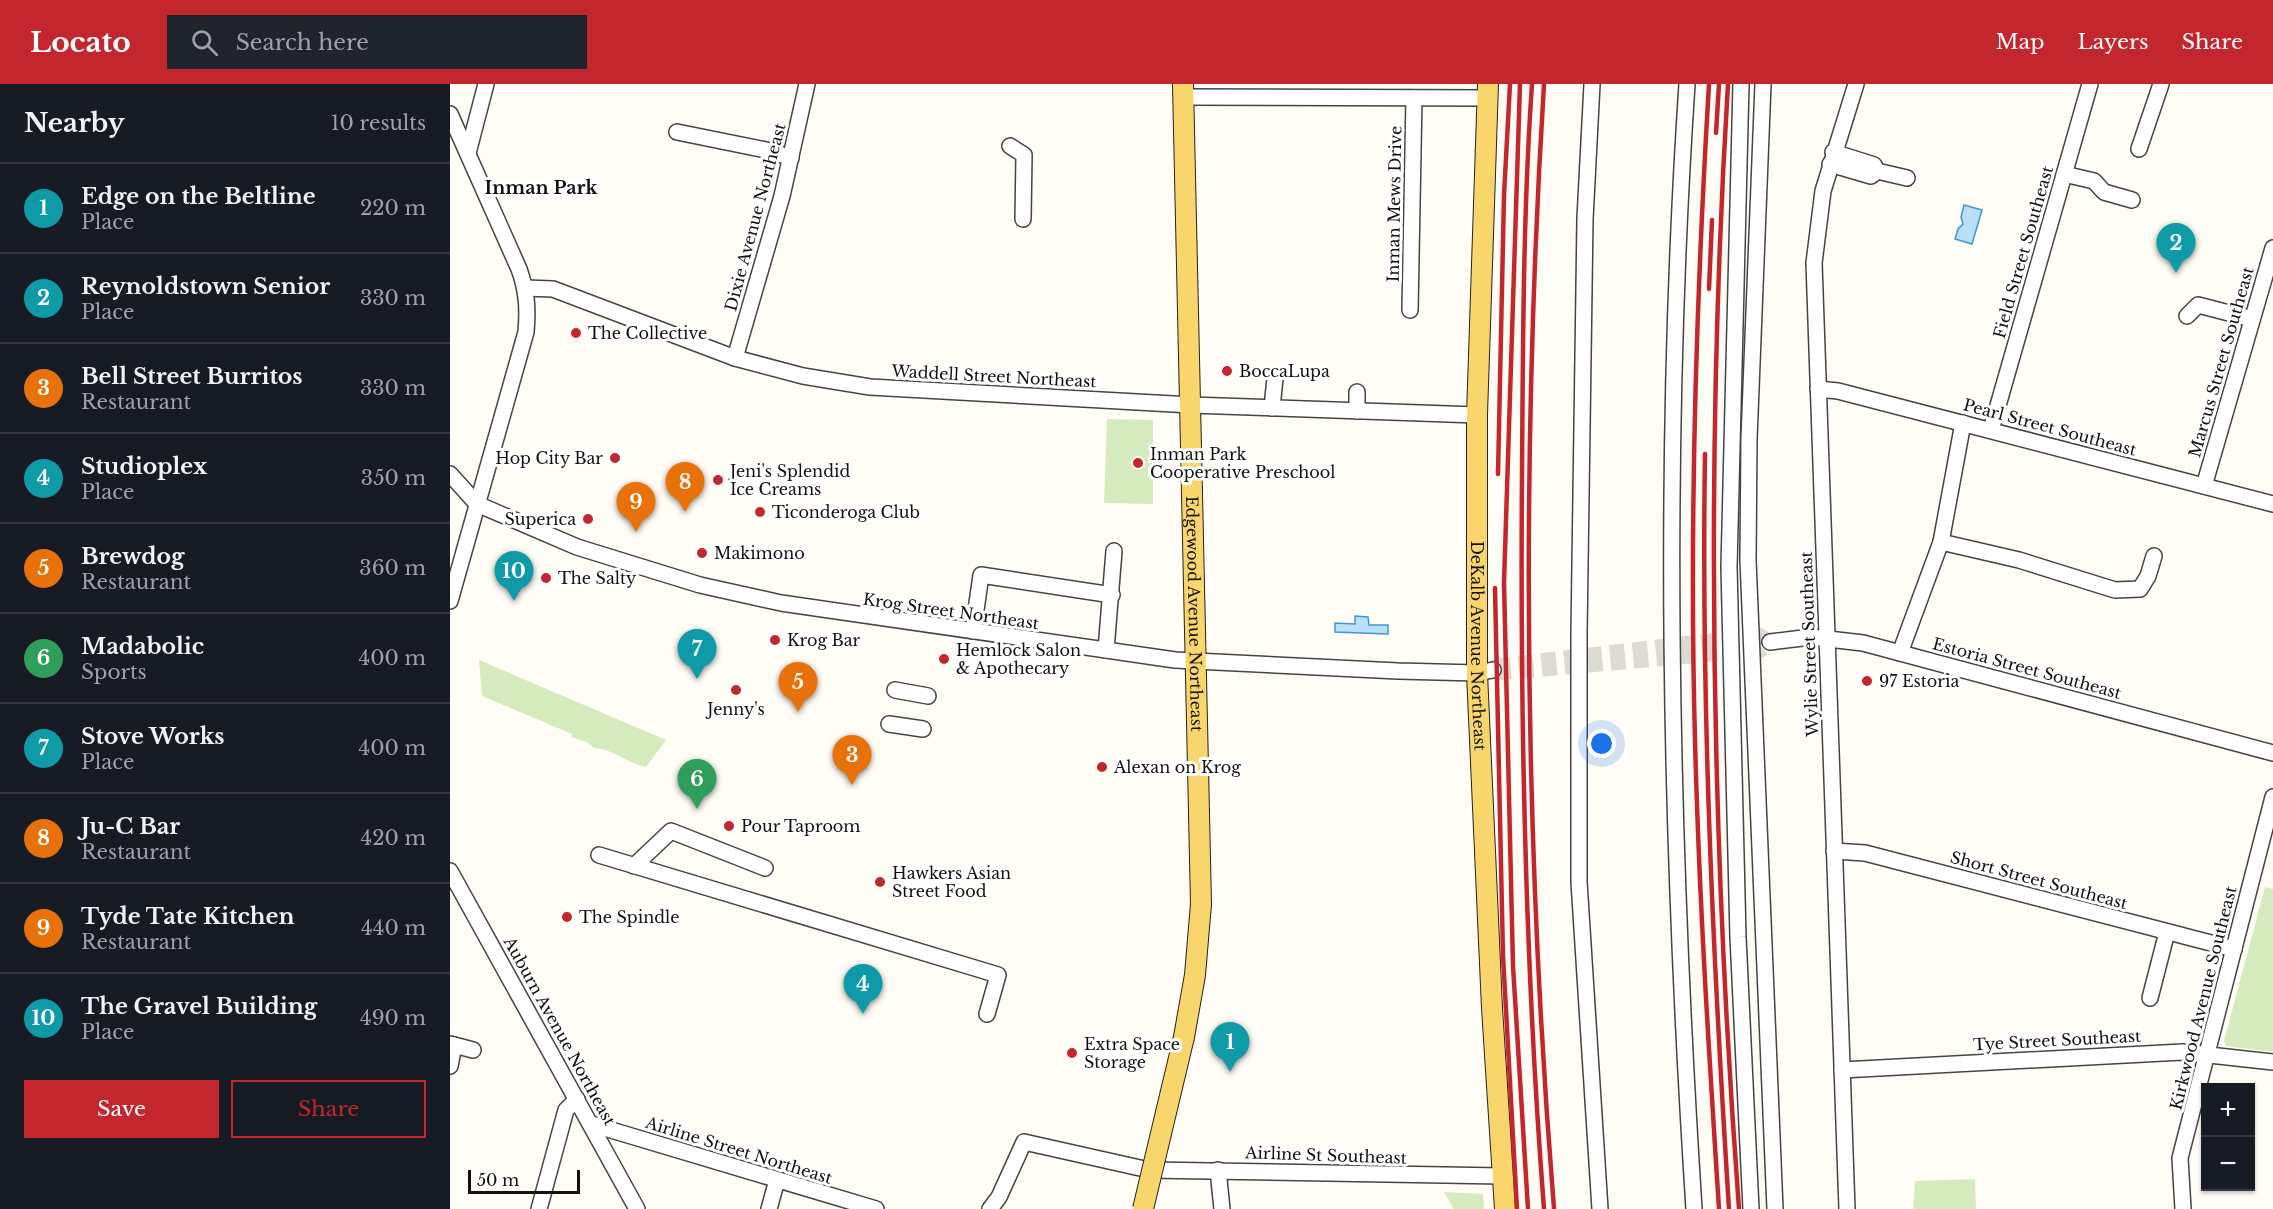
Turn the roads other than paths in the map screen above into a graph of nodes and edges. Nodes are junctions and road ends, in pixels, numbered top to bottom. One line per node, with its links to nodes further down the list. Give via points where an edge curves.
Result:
1 (486, 84): 19 (street)
2 (807, 84): 20 (street, Dixie Avenue Northeast)
3 (1592, 84): 91 (street, via 1585,219 1579,870)
4 (1687, 84): 92 (street, via 1677,233 1670,530 1680,987)
5 (1741, 84): 93 (street, via 1729,567 1738,937)
6 (1763, 84): 94 (street, via 1748,560)
7 (1856, 84): 21 (street, Wylie Street Southeast)
8 (2090, 84): 22 (street, Field Street Southeast)
9 (2161, 84): 18 (street)
10 (1183, 90): 11 (street); 35 (main road, Edgewood Avenue Northeast)
11 (1293, 91): 12 (street)
12 (1341, 91): 14 (street)
13 (1488, 91): 14 (street); 38 (main road, DeKalb Avenue Northeast)
14 (1414, 98): 28 (street, Inman Mews Drive)
15 (450, 114): 19 (street)
16 (677, 132): 20 (street)
17 (1010, 146): 25 (street, via 1024,155)
18 (2139, 149)
19 (468, 153): 27 (street)
20 (791, 158): 31 (street, Dixie Avenue Northeast)
21 (1831, 158): 23 (street, via 1871,176 1877,171); 33 (street, Wylie Street Southeast, via 1814,263)
22 (2064, 174): 24 (street, via 2100,177 2104,192); 40 (street, Field Street Southeast)
23 (1907, 178)
24 (2132, 200)
25 (1023, 219)
26 (2273, 248): 30 (street, Marcus Street Southeast)
27 (525, 288): 31 (street, Waddell Street Northeast, via 553,289); 43 (street, via 526,332)
28 (1410, 310)
29 (2187, 316): 30 (street, via 2199,305)
30 (2252, 320): 42 (street, Marcus Street Southeast)
31 (735, 358): 35 (street, Waddell Street Northeast, via 802,376 870,387)
32 (1275, 378): 36 (street)
33 (1818, 389): 39 (street, Pearl Street Southeast); 51 (street, Wylie Street Southeast)
34 (1357, 392): 37 (street)
35 (1191, 405): 36 (street, Waddell Street Northeast); 55 (main road, Edgewood Avenue Northeast)
36 (1272, 408): 37 (street, Waddell Street Northeast)
37 (1357, 411): 38 (street, Waddell Street Northeast)
38 (1477, 415): 56 (main road, DeKalb Avenue Northeast)
39 (1963, 423): 40 (street, Pearl Street Southeast); 45 (street)
40 (1991, 430): 42 (street, Pearl Street Southeast)
41 (450, 474): 43 (street, Krog Street Northeast)
42 (2204, 486): 44 (street, Pearl Street Southeast)
43 (477, 504): 49 (street); 50 (street, Krog Street Northeast, via 577,547 700,585 820,610)
44 (2273, 504)
45 (1941, 542): 47 (street, via 2019,560 2115,590 2140,589); 54 (street)
46 (1114, 551): 48 (street)
47 (2154, 556)
48 (1112, 595): 50 (street, via 981,575); 53 (street)
49 (450, 601)
50 (974, 631): 53 (street, Krog Street Northeast)
51 (1827, 638): 52 (street, Estoria Street Southeast); 54 (street, Estoria Street Southeast); 63 (street, Wylie Street Southeast)
52 (1770, 642)
53 (1106, 650): 55 (street, Krog Street Northeast)
54 (1900, 653): 61 (street, Estoria Street Southeast)
55 (1195, 660): 56 (street, Krog Street Northeast); 88 (main road, Edgewood Avenue Northeast, bridge, via 1201,904 1195,975)
56 (1485, 672): 81 (main road, DeKalb Avenue Northeast)
57 (895, 690): 58 (street)
58 (928, 696)
59 (889, 724): 60 (street)
60 (923, 729)
61 (2273, 753)
62 (2273, 797): 69 (street, Kirkwood Avenue Southeast)
63 (1834, 851): 68 (street, Short Street Southeast, via 1865,853); 77 (street, Wylie Street Southeast)
64 (599, 855): 65 (street)
65 (634, 866): 66 (street, via 671,831); 71 (street, via 998,975)
66 (765, 868)
67 (450, 871): 78 (street, Auburn Avenue Northeast)
68 (2167, 932): 69 (street, Short Street Southeast); 70 (street)
69 (2234, 949): 74 (street, Kirkwood Avenue Southeast)
70 (2150, 998)
71 (987, 1014)
72 (452, 1045): 73 (street); 76 (street)
73 (473, 1050)
74 (2207, 1053): 75 (street, Tye Street Southeast); 77 (street, Tye Street Southeast); 96 (street, Kirkwood Avenue Southeast, via 2180,1158)
75 (2273, 1062)
76 (450, 1066)
77 (1842, 1070): 95 (street, Wylie Street Southeast)
78 (578, 1099): 79 (street, Auburn Avenue Northeast); 83 (street, via 566,1110)
79 (591, 1124): 82 (street, Airline Street Northeast); 84 (street, Auburn Avenue Northeast)
80 (1218, 1170): 81 (street, Airline St Southeast); 87 (street, Airline St Southeast, via 1149,1170 1024,1142); 89 (street)
81 (1502, 1176): 90 (main road, DeKalb Avenue Northeast)
82 (777, 1180): 85 (street); 86 (street, Airline Street Northeast)
83 (539, 1209)
84 (637, 1209)
85 (769, 1209)
86 (876, 1209)
87 (990, 1209)
88 (1143, 1209)
89 (1222, 1209)
90 (1504, 1209)
91 (1600, 1209)
92 (1694, 1209)
93 (1751, 1209)
94 (1775, 1209)
95 (1847, 1209)
96 (2183, 1209)

